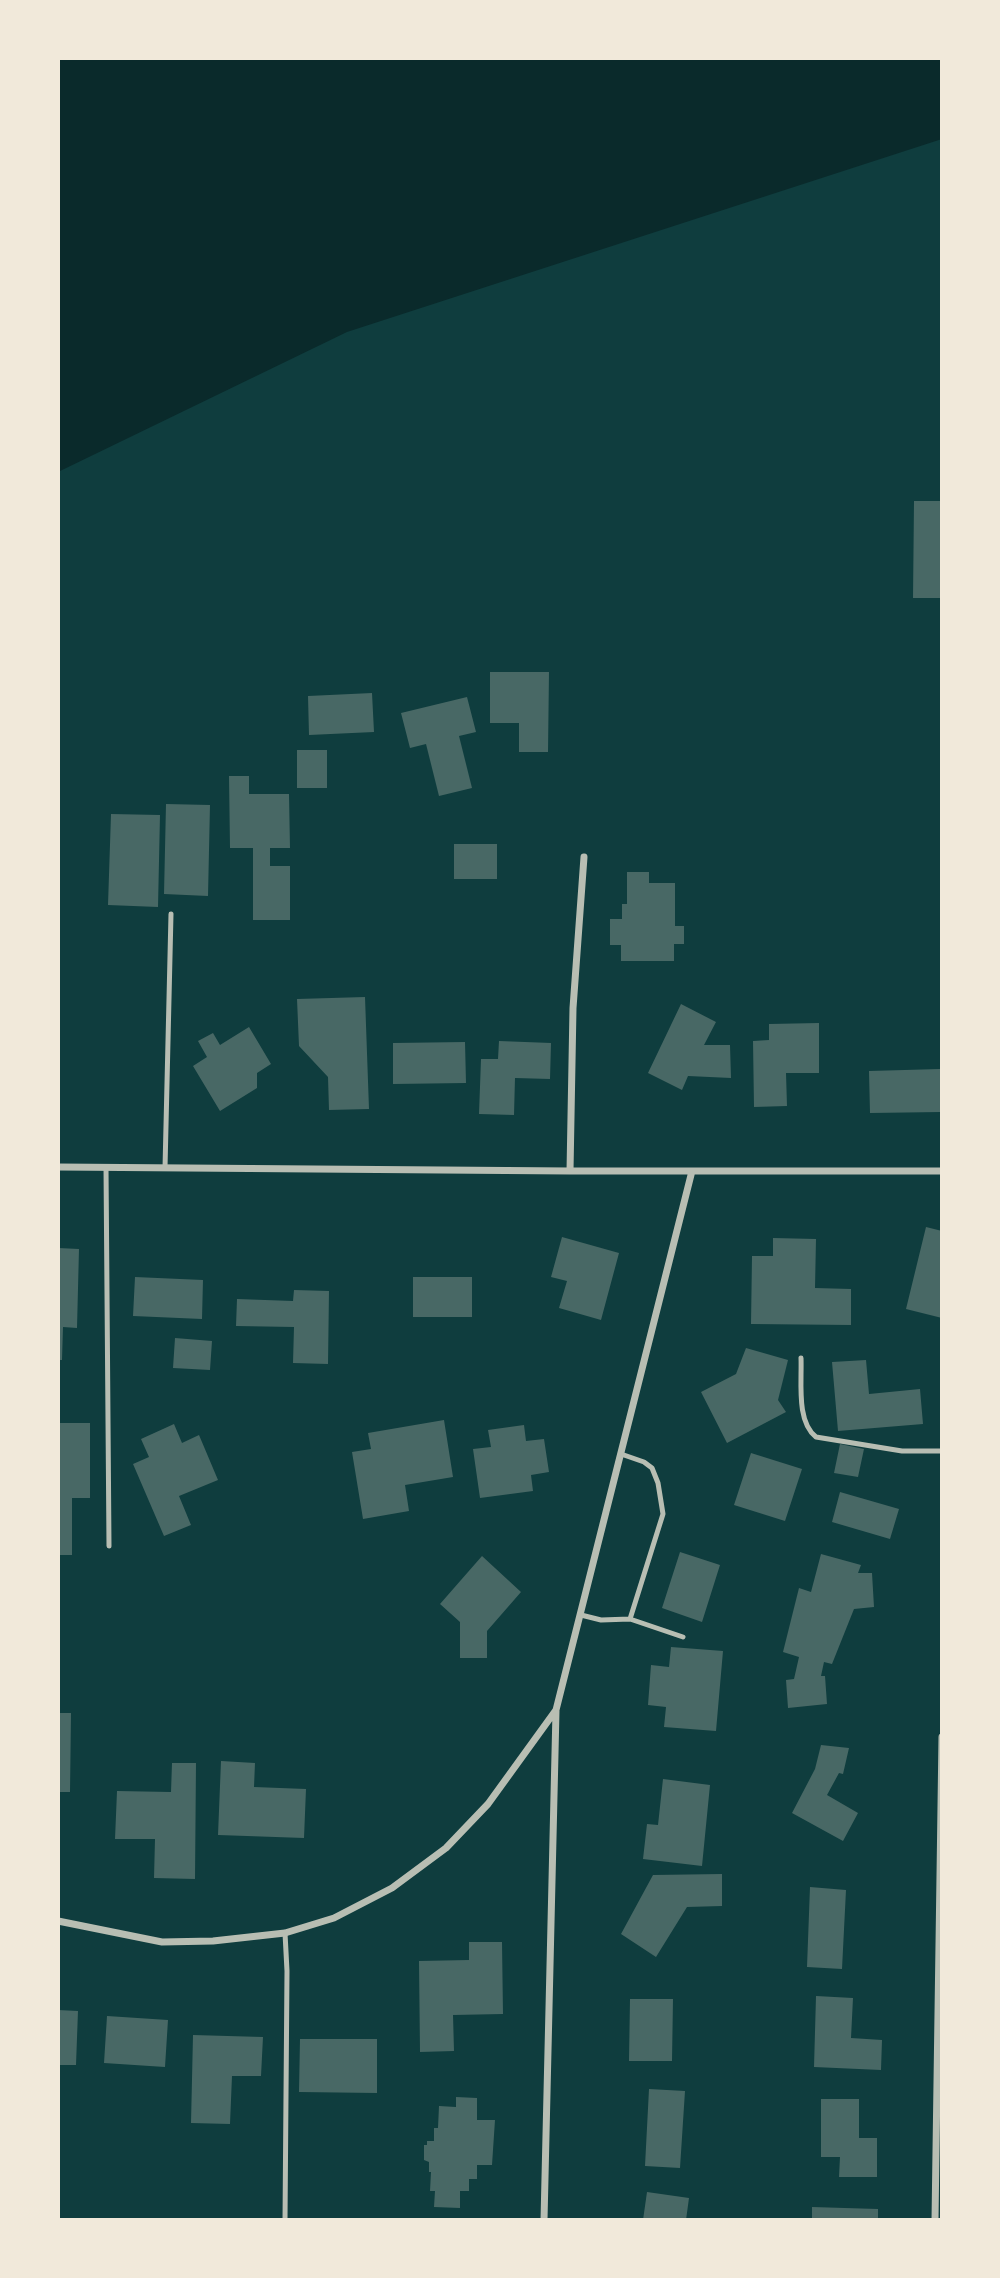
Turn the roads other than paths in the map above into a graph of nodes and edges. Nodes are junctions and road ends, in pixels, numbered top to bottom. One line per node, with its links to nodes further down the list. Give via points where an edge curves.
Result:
1 (584, 857): 6 (street, via 573,1008)
2 (171, 914): 5 (lane)
3 (58, 1167): 4 (street)
4 (106, 1167): 5 (street); 12 (lane)
5 (165, 1168): 6 (street)
6 (570, 1171): 7 (street)
7 (692, 1171): 8 (street); 11 (street)
8 (942, 1171)
9 (801, 1358): 10 (lane, via 803,1415 816,1437 902,1451)
10 (942, 1451)
11 (621, 1454): 13 (street); 14 (lane, via 652,1468 663,1514)
12 (109, 1546)
13 (580, 1615): 14 (lane); 16 (street)
14 (631, 1619): 15 (lane)
15 (683, 1637)
16 (556, 1710): 19 (street, via 488,1804 446,1848 392,1888 334,1918); 21 (street)
17 (942, 1739): 22 (street)
18 (58, 1922): 19 (street, via 162,1942)
19 (285, 1933): 20 (lane)
20 (285, 2220)
21 (544, 2220)
22 (935, 2220)

